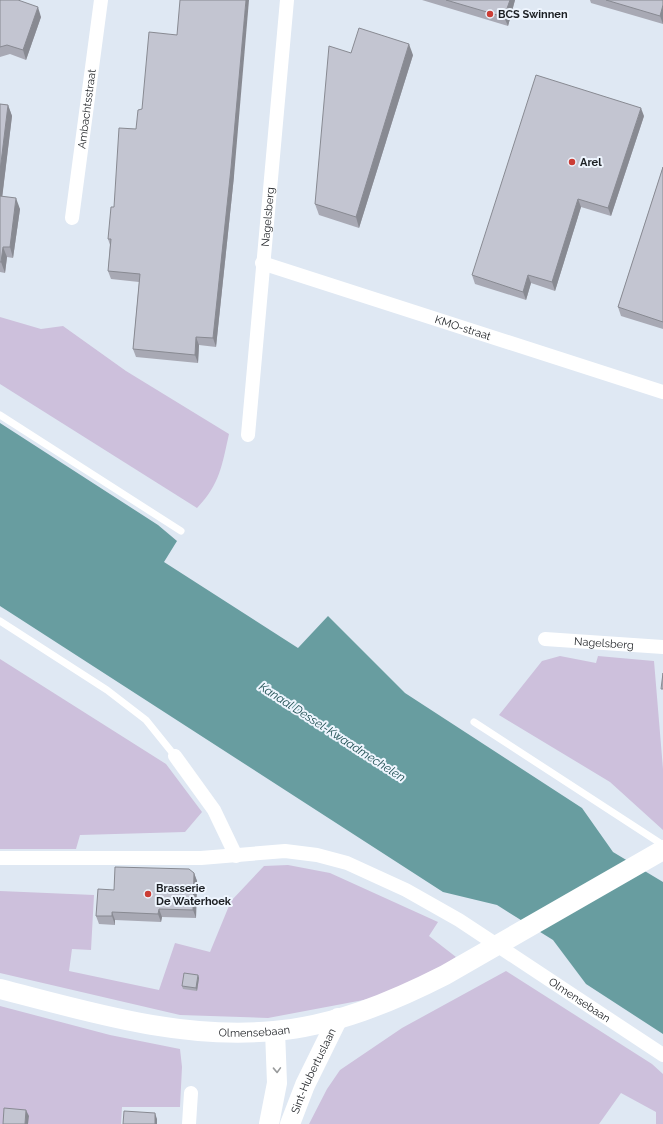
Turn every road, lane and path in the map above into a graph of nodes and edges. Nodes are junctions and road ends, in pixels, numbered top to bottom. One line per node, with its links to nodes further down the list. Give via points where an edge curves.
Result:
1 (101, 0): 3 (street, Ambachtsstraat)
2 (287, 0): 4 (street, Nagelsberg)
3 (72, 218)
4 (262, 263): 5 (street, KMO-straat); 7 (street, Nagelsberg)
5 (663, 392)
6 (0, 415): 8 (lane)
7 (248, 435)
8 (181, 531)
9 (0, 621): 13 (lane, via 107,690 146,720)
10 (545, 639): 11 (street, Nagelsberg)
11 (663, 647)
12 (474, 722): 14 (lane)
13 (175, 756): 16 (street, via 214,810)
14 (663, 845)
15 (663, 850): 19 (street, Olmensebaan, via 445,975 412,992)
16 (236, 856): 17 (street, Olmensebaan, via 145,859); 21 (street, Olmensebaan, via 285,851 317,855 347,863 406,890 459,920)
17 (0, 858)
18 (0, 989): 20 (street, Olmensebaan, via 158,1027 204,1032)
19 (338, 1018): 20 (street, Olmensebaan); 25 (street, Sint-Hubertuslaan, via 305,1086)
20 (275, 1031): 24 (street, Sint-Hubertuslaan, one-way to 24, via 277,1083)
21 (663, 1054)
22 (191, 1093): 23 (street)
23 (188, 1124)
24 (269, 1124)
25 (290, 1124)

